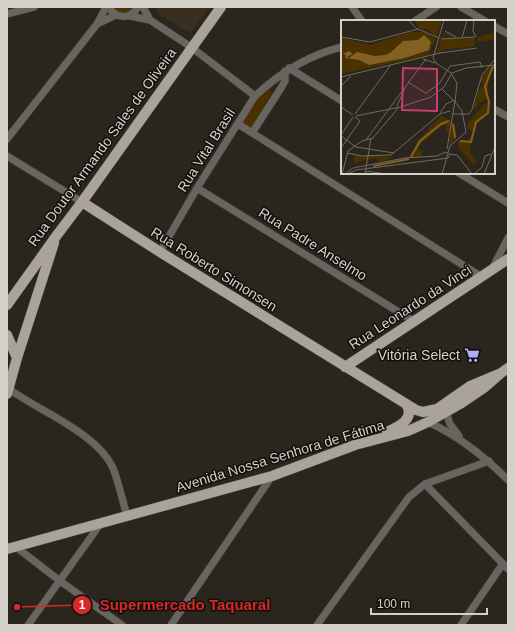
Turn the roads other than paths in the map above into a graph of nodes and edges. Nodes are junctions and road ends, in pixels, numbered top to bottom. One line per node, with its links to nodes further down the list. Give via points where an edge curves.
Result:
1 (34, 7): 9 (street)
2 (107, 7): 10 (street); 16 (street)
3 (138, 7): 11 (street)
4 (143, 7): 12 (street)
5 (221, 7): 19 (main road, Rua Doutor Armando Sales de Oliveira)
6 (352, 7): 13 (street)
7 (436, 7): 14 (street)
8 (461, 7): 15 (street)
9 (7, 14)
10 (116, 15): 11 (street); 16 (street)
11 (130, 16): 12 (street)
12 (150, 20): 19 (street)
13 (361, 20)
14 (416, 20)
15 (483, 20)
16 (97, 24): 28 (street)
17 (495, 27): 18 (street)
18 (508, 34)
19 (191, 47): 22 (street); 32 (main road, Rua Doutor Armando Sales de Oliveira)
20 (341, 47): 21 (street, Rua Vital Brasil, via 307,58)
21 (287, 70): 22 (street, Rua Vital Brasil); 23 (street); 27 (street, via 285,81)
22 (255, 96): 26 (street, Rua Vital Brasil)
23 (341, 100)
24 (495, 110): 25 (street)
25 (508, 117)
26 (238, 124): 27 (street); 31 (street, Rua Vital Brasil)
27 (252, 133): 39 (street)
28 (7, 139)
29 (7, 156): 32 (street, Rua Roberto Simonsen)
30 (461, 174): 33 (street)
31 (197, 188): 36 (street, Rua Vital Brasil); 41 (street, Rua Padre Anselmo)
32 (82, 202): 34 (main road, Rua Doutor Armando Sales de Oliveira); 36 (main road, Rua Roberto Simonsen)
33 (508, 203)
34 (57, 235): 40 (main road, Rua Doutor Armando Sales de Oliveira); 43 (main road)
35 (508, 238): 38 (street, Rua Leonardo da Vinci)
36 (160, 252): 44 (main road, Rua Roberto Simonsen)
37 (508, 259): 38 (main road, Rua Leonardo da Vinci)
38 (491, 272): 39 (main road, Rua Leonardo da Vinci)
39 (482, 277): 41 (main road, Rua Leonardo da Vinci)
40 (7, 305)
41 (415, 322): 44 (main road, Rua Leonardo da Vinci)
42 (7, 335): 43 (main road)
43 (17, 358): 46 (main road)
44 (345, 367): 47 (main road, Rua Roberto Simonsen)
45 (504, 370): 47 (main road, Avenida Nossa Senhora de Fátima, via 470,386 432,410 423,412); 48 (main road, Avenida Nossa Senhora de Fátima, via 479,391)
46 (8, 392): 56 (street, via 52,414 81,433 104,455 112,467)
47 (406, 404): 49 (main road); 51 (main road, via 409,414 406,422)
48 (446, 412): 49 (main road, Avenida Nossa Senhora de Fátima); 50 (street, via 450,424)
49 (428, 422): 50 (street); 51 (main road, Avenida Nossa Senhora de Fátima, via 408,431)
50 (463, 440): 52 (street)
51 (368, 441): 53 (main road, Avenida Nossa Senhora de Fátima)
52 (489, 461): 54 (street); 55 (street)
53 (272, 476): 56 (main road, Avenida Nossa Senhora de Fátima); 63 (street)
54 (508, 480)
55 (425, 484): 59 (street); 64 (street, via 409,496 397,511)
56 (127, 516): 57 (main road, Avenida Nossa Senhora de Fátima)
57 (101, 523): 58 (main road, Avenida Nossa Senhora de Fátima); 60 (street)
58 (12, 548): 60 (street)
59 (505, 567): 65 (street)
60 (60, 581): 61 (street); 62 (street)
61 (28, 625)
62 (122, 625)
63 (171, 625)
64 (318, 625)
65 (461, 625)

